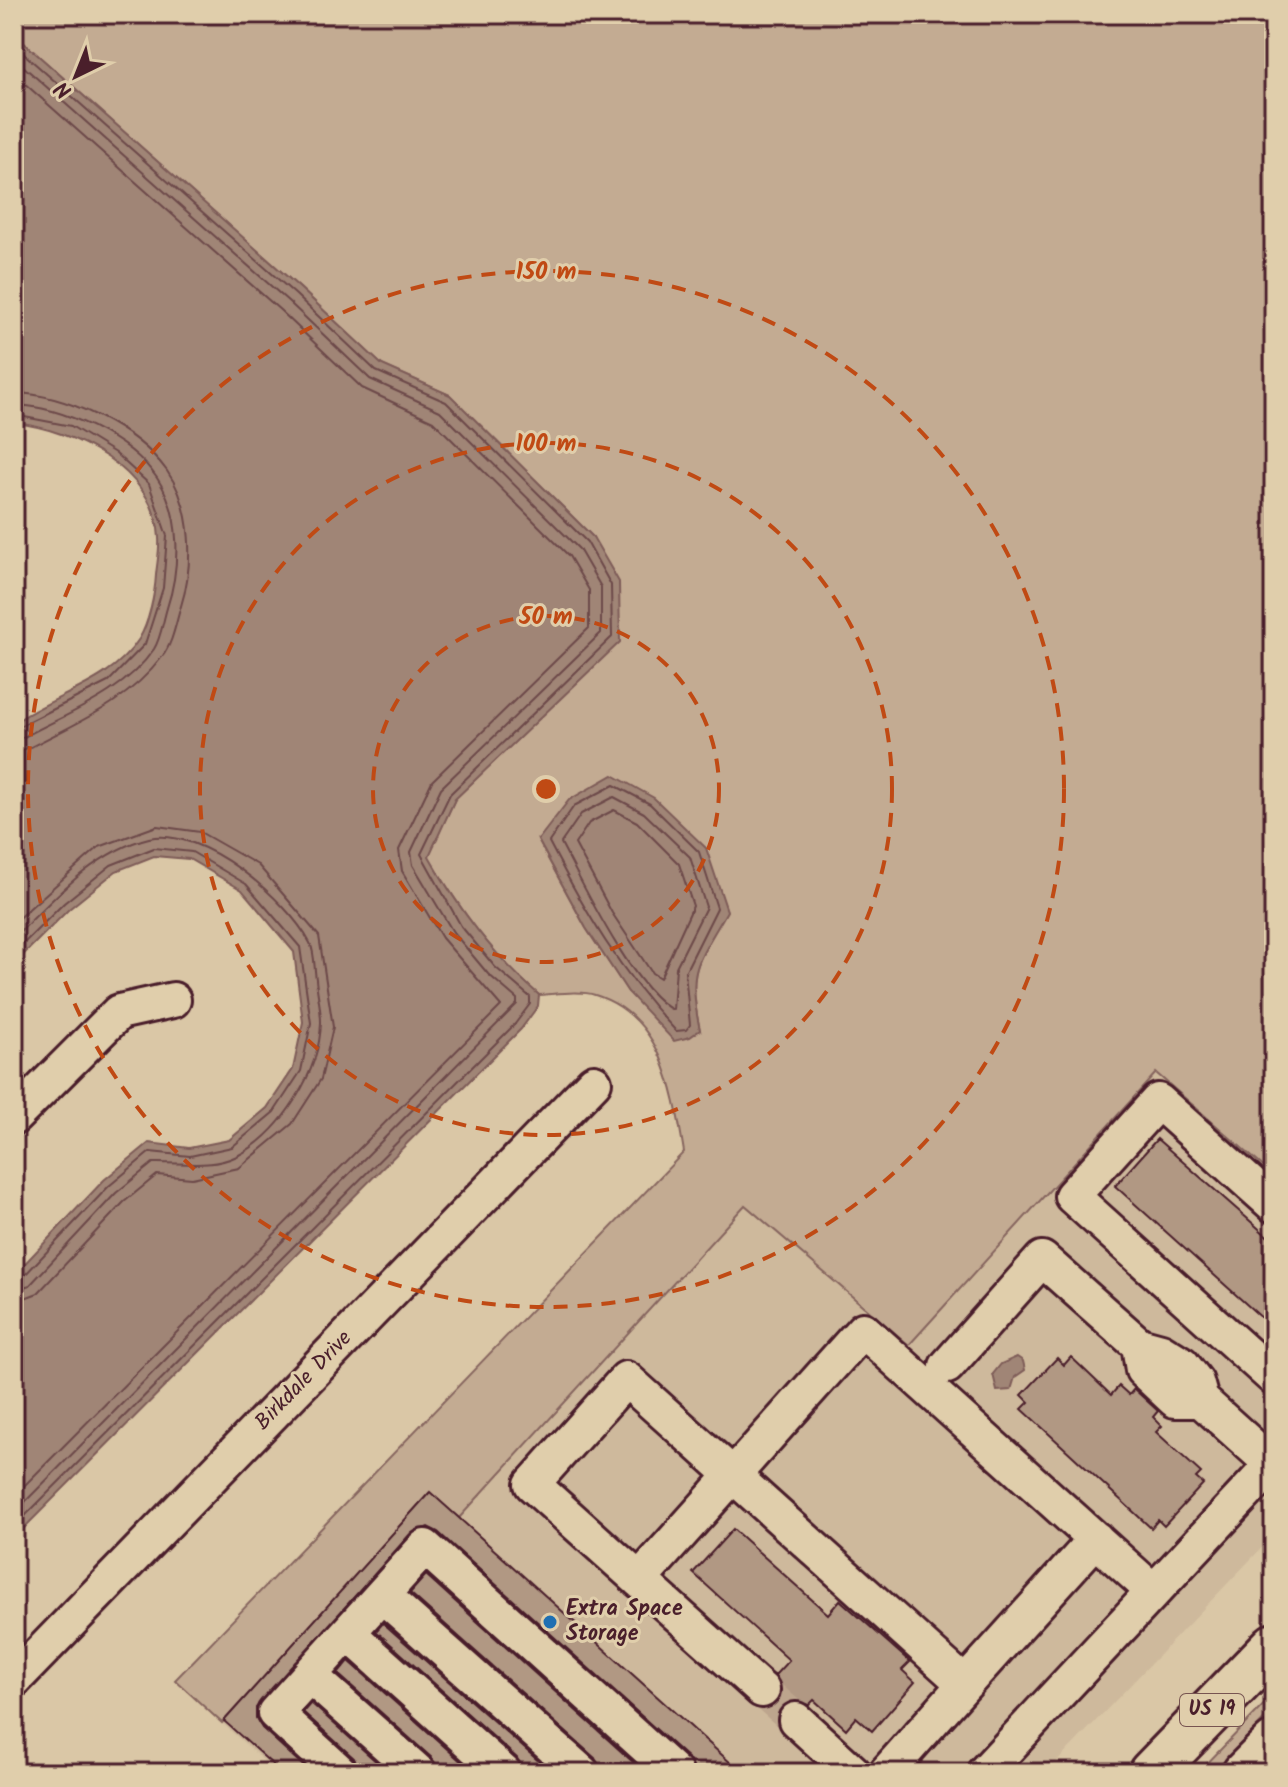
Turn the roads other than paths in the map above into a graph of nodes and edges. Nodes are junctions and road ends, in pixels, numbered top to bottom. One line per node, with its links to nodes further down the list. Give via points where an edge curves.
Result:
1 (173, 1000): 3 (street, via 119,1012)
2 (594, 1082): 16 (street, Birkdale Drive)
3 (14, 1117)
4 (1274, 1205): 6 (street, via 1158,1101 1072,1196)
5 (947, 1366): 7 (street, via 1042,1259 1139,1345 1182,1364 1201,1400)
6 (1274, 1378)
7 (1273, 1463): 11 (street)
8 (733, 1475): 9 (street, via 863,1330); 10 (street); 10 (street, via 626,1379 532,1484); 17 (street)
9 (1096, 1539): 11 (street); 17 (street)
10 (639, 1580): 18 (street)
11 (1153, 1591): 28 (street)
12 (382, 1595): 13 (street); 25 (street); 26 (street, via 425,1547)
13 (348, 1633): 15 (street); 24 (street)
14 (1274, 1646): 29 (highway, US 19)
15 (309, 1675): 22 (street, via 275,1713); 23 (street)
16 (14, 1680)
17 (965, 1684): 21 (street)
18 (762, 1690)
19 (796, 1720): 27 (street)
20 (1274, 1744): 30 (highway)
21 (888, 1772)
22 (341, 1773)
23 (419, 1773)
24 (504, 1773)
25 (582, 1773)
26 (675, 1773)
27 (854, 1773)
28 (984, 1773)
29 (1151, 1773)
30 (1245, 1773)

